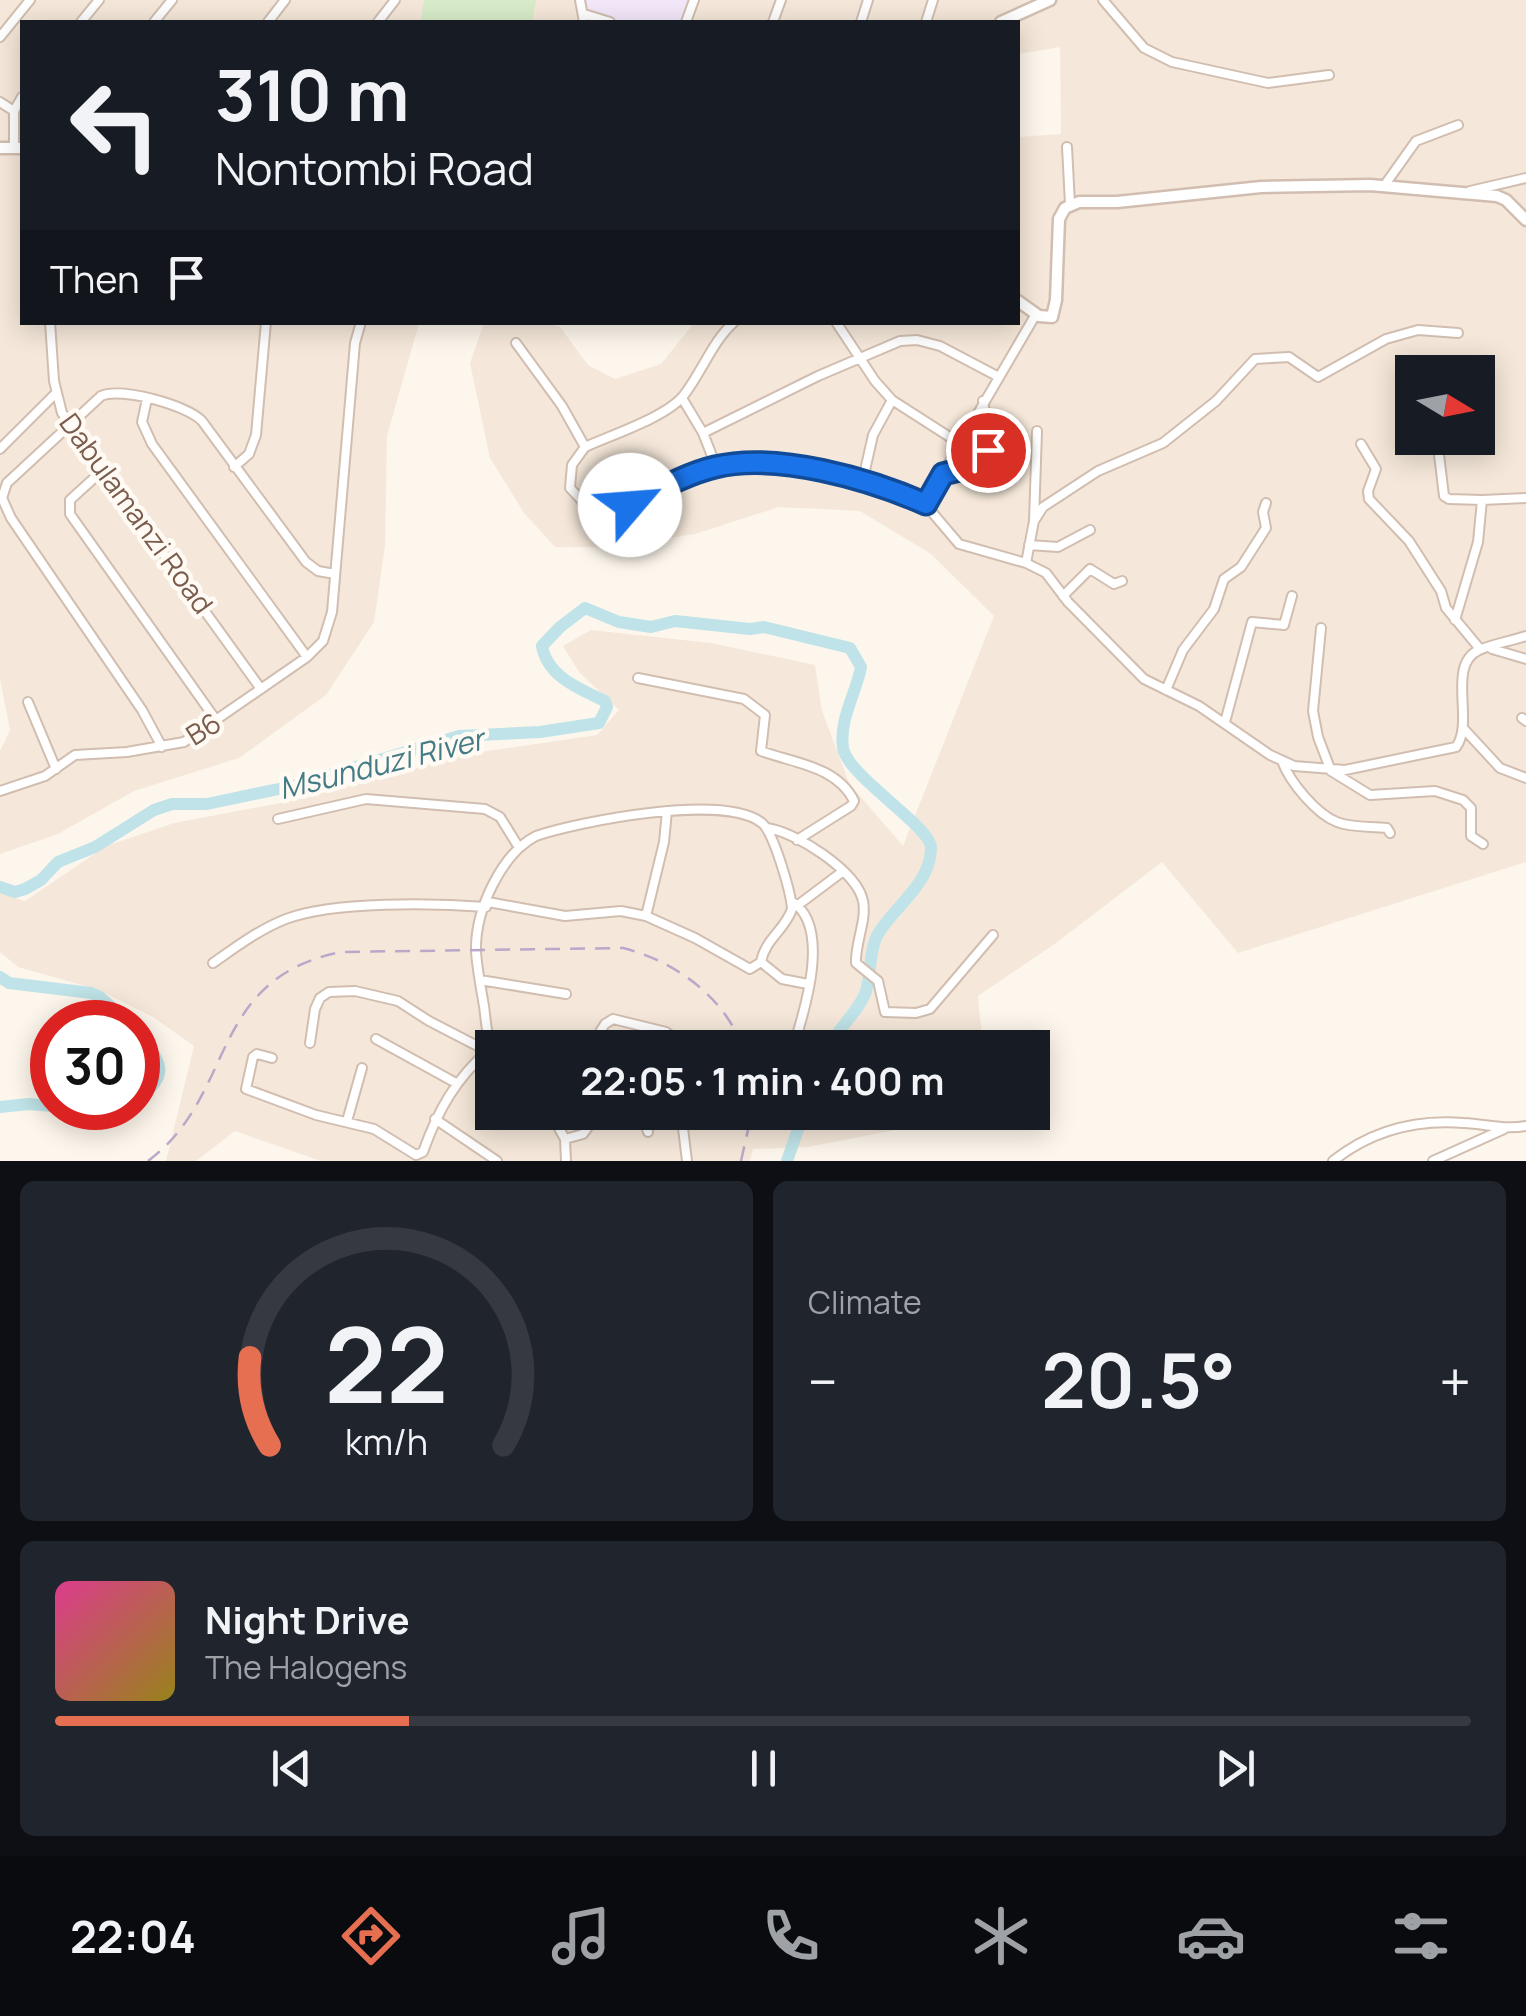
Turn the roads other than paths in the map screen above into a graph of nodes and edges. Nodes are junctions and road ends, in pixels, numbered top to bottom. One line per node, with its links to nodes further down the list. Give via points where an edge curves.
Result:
1 (30, 0): 15 (street)
2 (98, 0): 10 (street)
3 (172, 0): 11 (street)
4 (286, 0): 12 (street)
5 (395, 0): 13 (street)
6 (580, 0): 9 (street)
7 (1050, 0): 14 (street)
8 (1103, 0): 16 (street, via 1140,44 1172,62 1268,83)
9 (584, 18)
10 (83, 20)
11 (156, 20)
12 (270, 20)
13 (380, 20)
14 (1006, 20)
15 (0, 37)
16 (1329, 75)
17 (20, 100): 19 (street)
18 (0, 102): 19 (street)
19 (14, 111): 23 (street)
20 (1458, 126): 25 (street, via 1413,144)
21 (1067, 147): 27 (street)
22 (0, 148): 23 (street)
23 (18, 148)
24 (1526, 178): 26 (street)
25 (1384, 186): 26 (street); 27 (street, via 1261,186)
26 (1470, 191): 28 (street, via 1502,198)
27 (1070, 204): 30 (street, via 1057,228 1054,313)
28 (1526, 220)
29 (1020, 302): 30 (street)
30 (1036, 314): 39 (street)
31 (50, 325): 40 (street, Dabulamanzi Road)
32 (266, 325): 54 (street, via 256,435)
33 (359, 325): 66 (street, B6)
34 (731, 325): 41 (street)
35 (838, 325): 38 (street)
36 (1458, 334): 62 (street, via 1418,330 1386,338 1318,376 1289,356 1255,358 1176,433 1093,474 1043,507)
37 (516, 343): 50 (street)
38 (860, 359): 39 (street, via 916,340); 43 (street); 46 (street)
39 (997, 376): 44 (street)
40 (56, 394): 45 (street, Dabulamanzi Road); 51 (street)
41 (682, 398): 46 (street); 50 (street)
42 (147, 399): 45 (street, via 108,392); 54 (street, via 196,415); 76 (street, via 142,422 152,444)
43 (892, 400): 48 (street); 57 (street, via 873,435)
44 (983, 401): 48 (street); 56 (street, via 990,434 985,455 968,469)
45 (71, 425): 55 (street, Dabulamanzi Road); 85 (street, via 7,482 2,498)
46 (703, 432): 53 (street)
47 (1037, 432): 62 (street)
48 (960, 443): 56 (street)
49 (1361, 444): 71 (street, via 1376,468 1369,499 1409,541)
50 (585, 448): 53 (street, via 572,465 570,488 587,506 608,512)
51 (0, 449)
52 (1439, 455): 59 (street, via 1444,496)
53 (716, 466): 57 (street, via 790,466)
54 (234, 467): 66 (street, via 306,562)
55 (104, 469): 79 (street, Dabulamanzi Road); 82 (street, via 70,500 70,514)
56 (943, 474): 61 (street)
57 (863, 479): 61 (street)
58 (1526, 498): 59 (street)
59 (1482, 500): 68 (street)
60 (1266, 503): 80 (street, via 1266,528 1241,567 1224,580)
61 (926, 504): 65 (street, via 960,544)
62 (1034, 522): 64 (street)
63 (1090, 530): 64 (street, via 1058,547)
64 (1030, 545): 65 (street)
65 (1026, 563): 69 (street, via 1046,573)
66 (335, 574): 76 (street, B6, via 327,632)
67 (1122, 581): 69 (street, via 1114,584 1090,569)
68 (1464, 585): 71 (street); 72 (street)
69 (1064, 596): 80 (street, via 1137,673)
70 (1292, 596): 83 (street, via 1284,625 1252,622)
71 (1444, 596): 72 (street)
72 (1456, 620): 75 (street)
73 (1322, 628): 88 (street, via 1313,711)
74 (1526, 636): 75 (street)
75 (1484, 648): 77 (street); 84 (street, via 1464,668)
76 (307, 657): 79 (street, B6)
77 (1526, 659)
78 (638, 678): 95 (street, via 748,701 765,715 761,751 813,767 851,794 852,805)
79 (261, 689): 82 (street, B6)
80 (1166, 690): 83 (street)
81 (28, 702): 87 (street)
82 (216, 720): 85 (street, B6, via 184,742)
83 (1224, 722): 86 (street)
84 (1463, 728): 88 (street, via 1449,750); 89 (street, via 1500,768)
85 (162, 747): 87 (street, B6, via 80,754)
86 (1282, 761): 88 (street); 94 (street, via 1329,818)
87 (56, 768): 90 (street, B6)
88 (1331, 771): 96 (street, via 1370,795 1436,791 1463,800 1471,808 1471,836)
89 (1526, 778)
90 (0, 791)
91 (667, 811): 93 (street, via 730,812); 97 (street, via 545,833); 101 (street)
92 (278, 819): 97 (street, via 366,799 485,810 500,817)
93 (767, 828): 95 (street); 99 (street)
94 (1390, 833)
95 (797, 840): 98 (street)
96 (1483, 844)
97 (518, 846): 100 (street)
98 (842, 872): 99 (street); 102 (street, via 864,904 856,963 878,981 885,1012 924,1012)
99 (795, 903): 103 (street); 106 (street, via 806,912 814,936)
100 (487, 905): 101 (street, via 565,916); 104 (street, via 294,916); 105 (street, via 476,948)
101 (646, 916): 103 (street, via 744,968)
102 (994, 934)
103 (761, 962): 106 (street, via 782,979)
104 (213, 963)
105 (480, 980): 107 (street); 108 (street)
106 (808, 984): 111 (street)
107 (566, 994)
108 (487, 1030)
109 (600, 1030): 110 (street, via 613,1019)
110 (658, 1030)
111 (797, 1030)
112 (376, 1039): 118 (street)
113 (310, 1043): 114 (street, via 320,998 355,991 398,1001)
114 (475, 1044)
115 (272, 1058): 120 (street, via 255,1055 246,1090)
116 (475, 1065): 118 (street)
117 (362, 1068): 120 (street)
118 (456, 1083): 119 (street)
119 (435, 1119): 127 (street); 128 (street)
120 (347, 1121): 127 (street)
121 (1526, 1126): 122 (street)
122 (1504, 1129): 131 (street, via 1411,1124); 132 (street)
123 (560, 1130): 126 (street)
124 (586, 1130): 126 (street)
125 (683, 1130): 130 (street)
126 (565, 1139): 129 (street)
127 (421, 1158)
128 (497, 1161)
129 (566, 1161)
130 (687, 1161)
131 (1333, 1161)
132 (1433, 1161)

